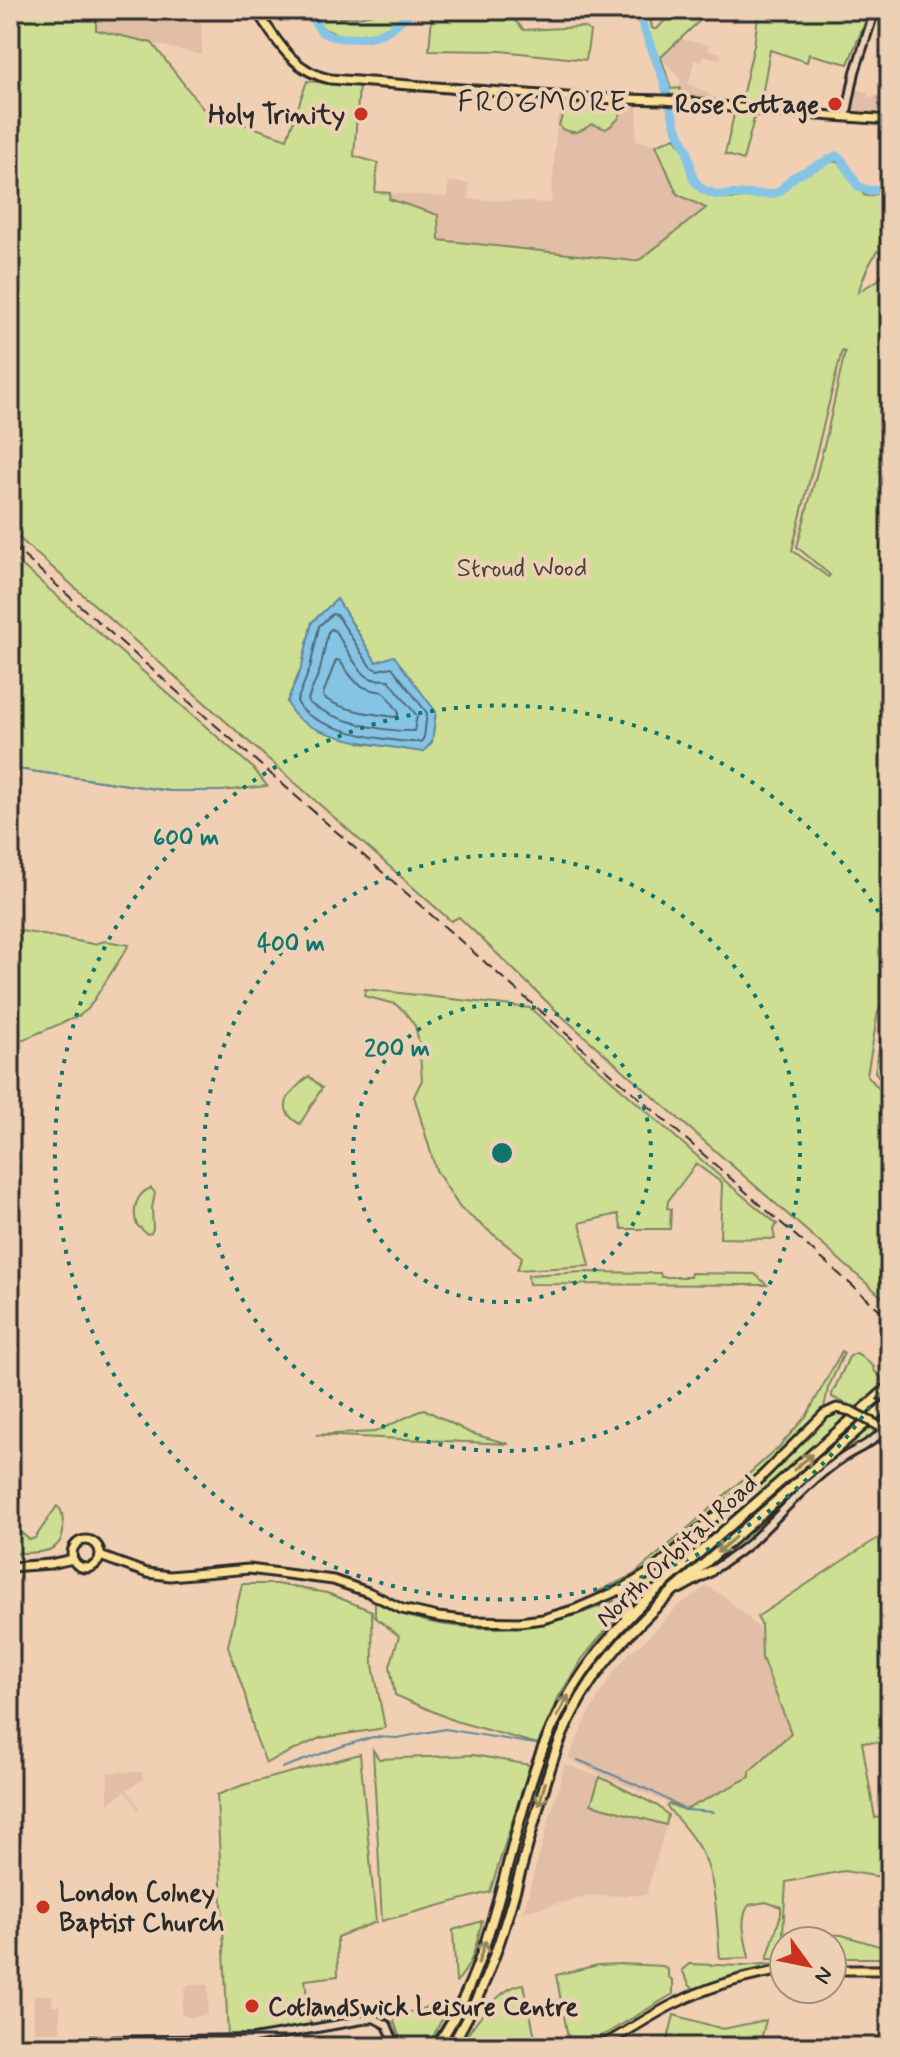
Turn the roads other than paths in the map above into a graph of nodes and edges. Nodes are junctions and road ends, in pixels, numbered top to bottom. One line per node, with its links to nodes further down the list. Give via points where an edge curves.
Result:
1 (256, 10): 3 (main road, via 301,68 330,79)
2 (875, 10): 3 (street)
3 (846, 117): 4 (main road)
4 (890, 120)
5 (890, 1386): 14 (highway, North Orbital Road, one-way to 5)
6 (890, 1402): 12 (highway, North Orbital Road, one-way to 12)
7 (884, 1428): 11 (street); 13 (main road, bridge, via 842,1408 824,1414 779,1461)
8 (100, 1556): 9 (main road, via 90,1567); 9 (main road, via 97,1544 85,1540 74,1546); 13 (main road, via 170,1576 249,1569 333,1580 411,1612 472,1621 543,1619)
9 (73, 1559): 10 (main road)
10 (10, 1567)
11 (711, 1571): 12 (highway)
12 (673, 1591): 22 (highway, North Orbital Road, one-way to 22, via 612,1652 572,1714 551,1764 489,1971)
13 (625, 1593): 14 (highway, via 637,1600); 15 (highway)
14 (652, 1594): 15 (highway, North Orbital Road)
15 (624, 1621): 21 (highway, North Orbital Road, one-way to 15, via 479,1962 549,1735 577,1681)
16 (848, 1970): 17 (main road)
17 (890, 1970)
18 (768, 1973): 23 (main road, via 690,1996)
19 (10, 2042): 20 (street, via 254,2039 374,2018 387,2025)
20 (396, 2047)
21 (436, 2047)
22 (451, 2047)
23 (599, 2047)

